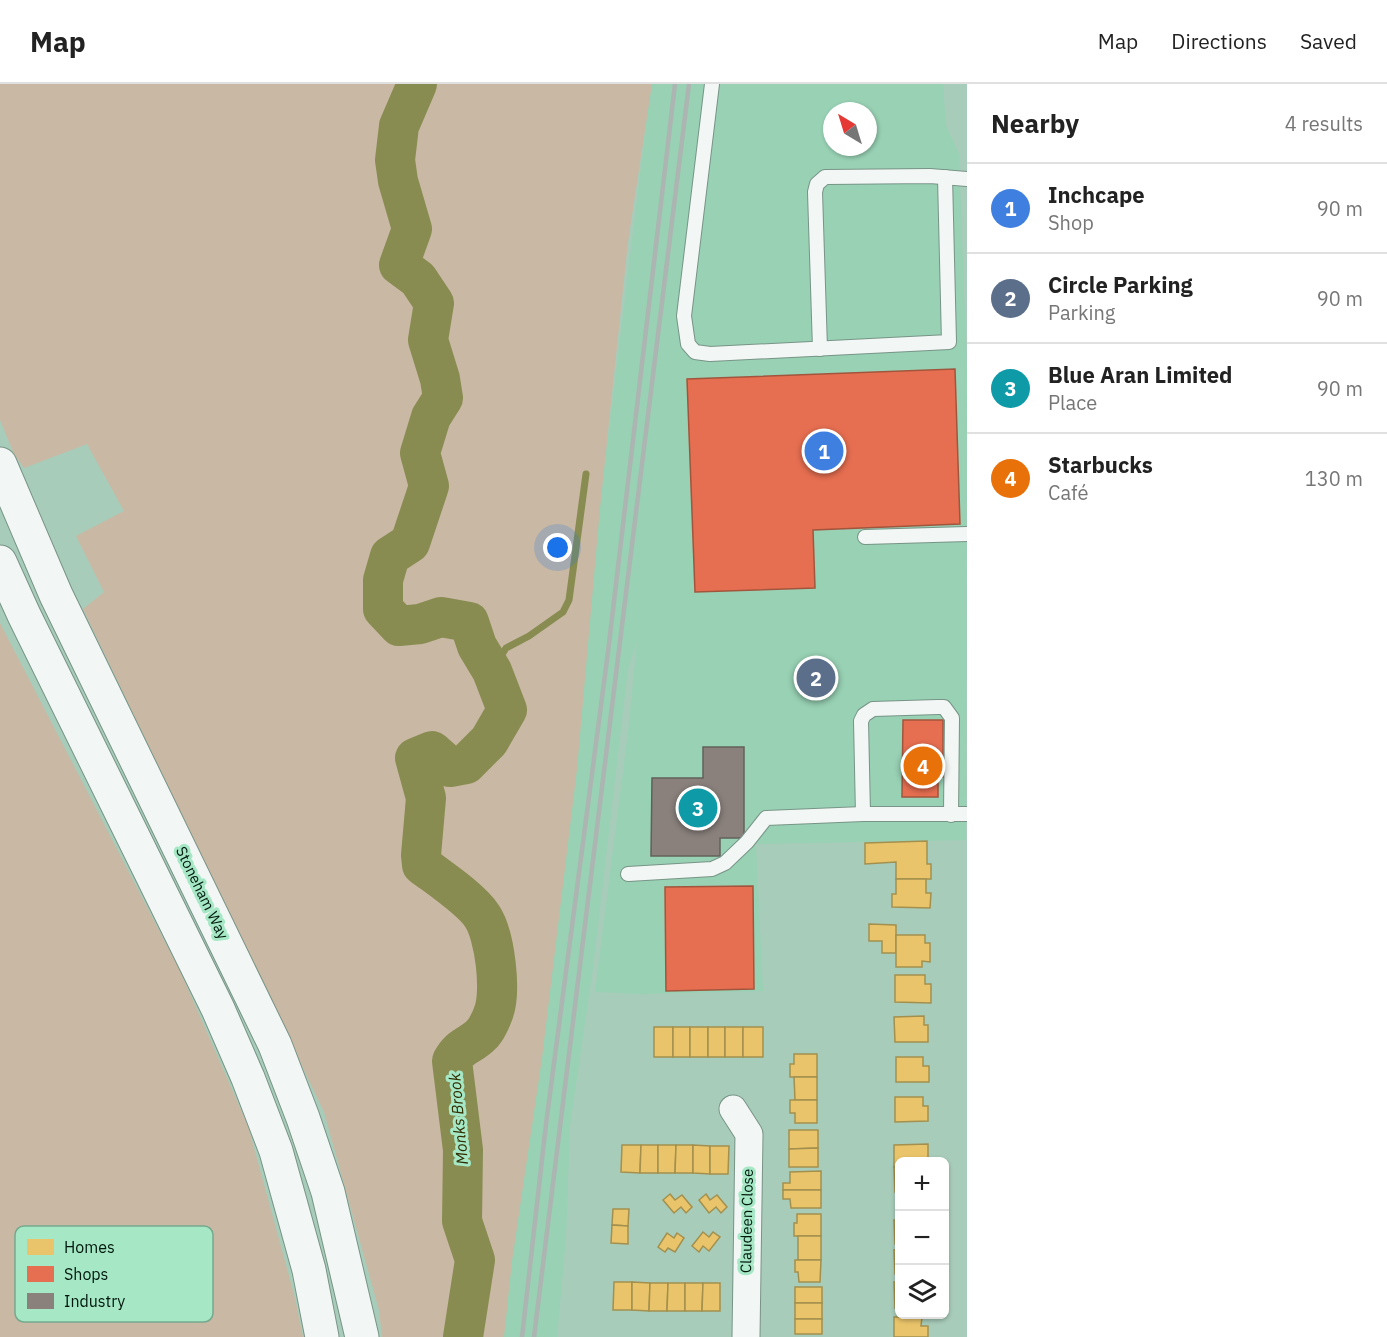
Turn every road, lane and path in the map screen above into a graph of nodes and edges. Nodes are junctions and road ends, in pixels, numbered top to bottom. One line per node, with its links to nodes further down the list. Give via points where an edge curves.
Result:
1 (712, 84): 4 (lane, via 684,316 688,344 695,352 710,354)
2 (945, 177): 3 (lane); 4 (lane, via 949,342); 4 (lane, via 840,176 825,177 817,184)
3 (967, 179)
4 (820, 349)
5 (0, 464): 15 (main road, Stoneham Way, via 56,595 275,1045 328,1192)
6 (967, 534): 7 (lane)
7 (865, 537)
8 (0, 562): 14 (main road, via 248,1078 276,1151 309,1270)
9 (863, 814): 11 (lane); 11 (lane, via 864,715 873,709 944,707 952,718); 12 (lane, via 766,818 725,863 712,869)
10 (967, 814): 11 (lane)
11 (951, 815)
12 (628, 874)
13 (733, 1109): 16 (street, Claudeen Close, via 749,1134)
14 (322, 1337)
15 (362, 1337)
16 (746, 1337)

